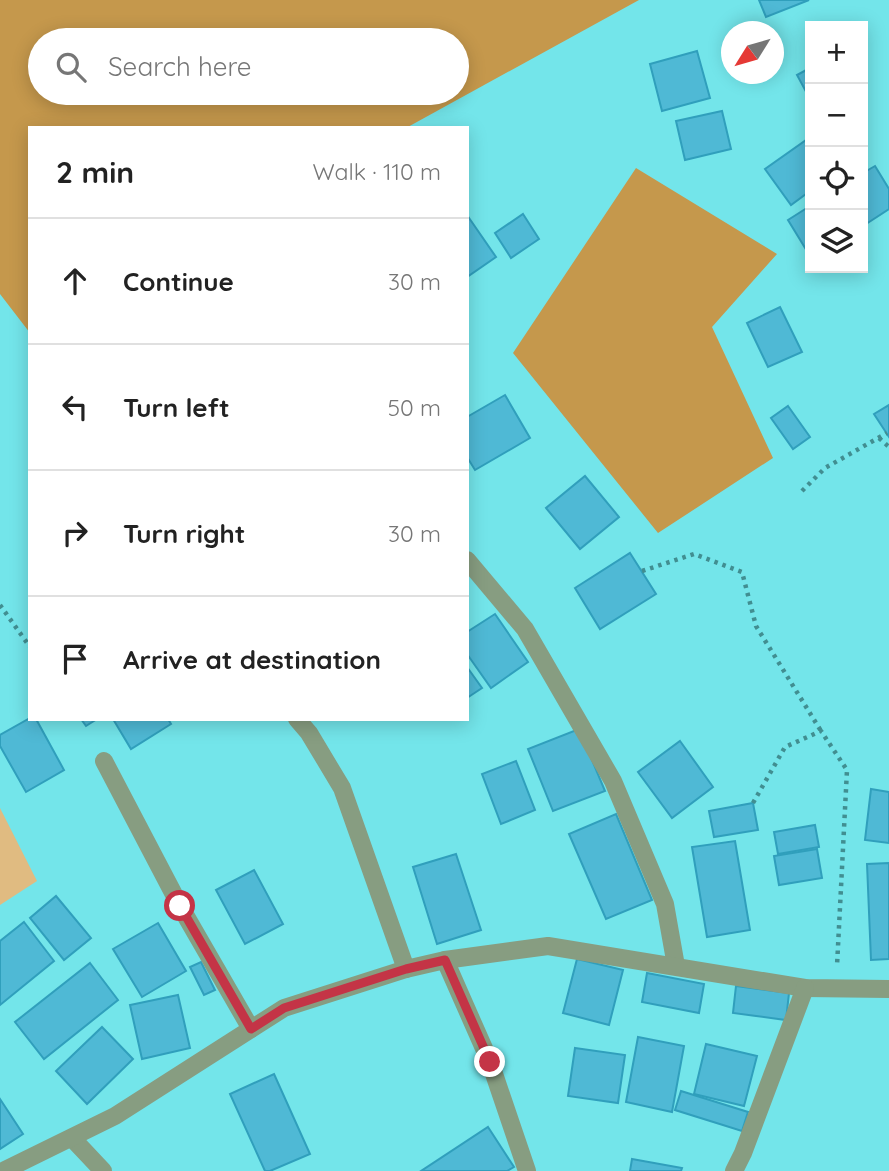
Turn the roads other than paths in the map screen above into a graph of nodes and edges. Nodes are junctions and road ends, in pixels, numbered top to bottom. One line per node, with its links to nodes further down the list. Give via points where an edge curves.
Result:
1 (469, 562): 5 (street, via 525,629 613,781 665,904)
2 (299, 721): 6 (street, via 342,789)
3 (104, 761): 9 (street)
4 (445, 960): 5 (street, via 548,946); 6 (street); 13 (street, via 490,1062)
5 (676, 966): 7 (street)
6 (406, 969): 9 (street, via 284,1008)
7 (805, 988): 8 (street); 14 (street)
8 (889, 989)
9 (251, 1029): 10 (street, via 115,1116)
10 (72, 1138): 11 (street); 12 (street)
11 (3, 1171)
12 (103, 1171)
13 (527, 1171)
14 (734, 1171)

